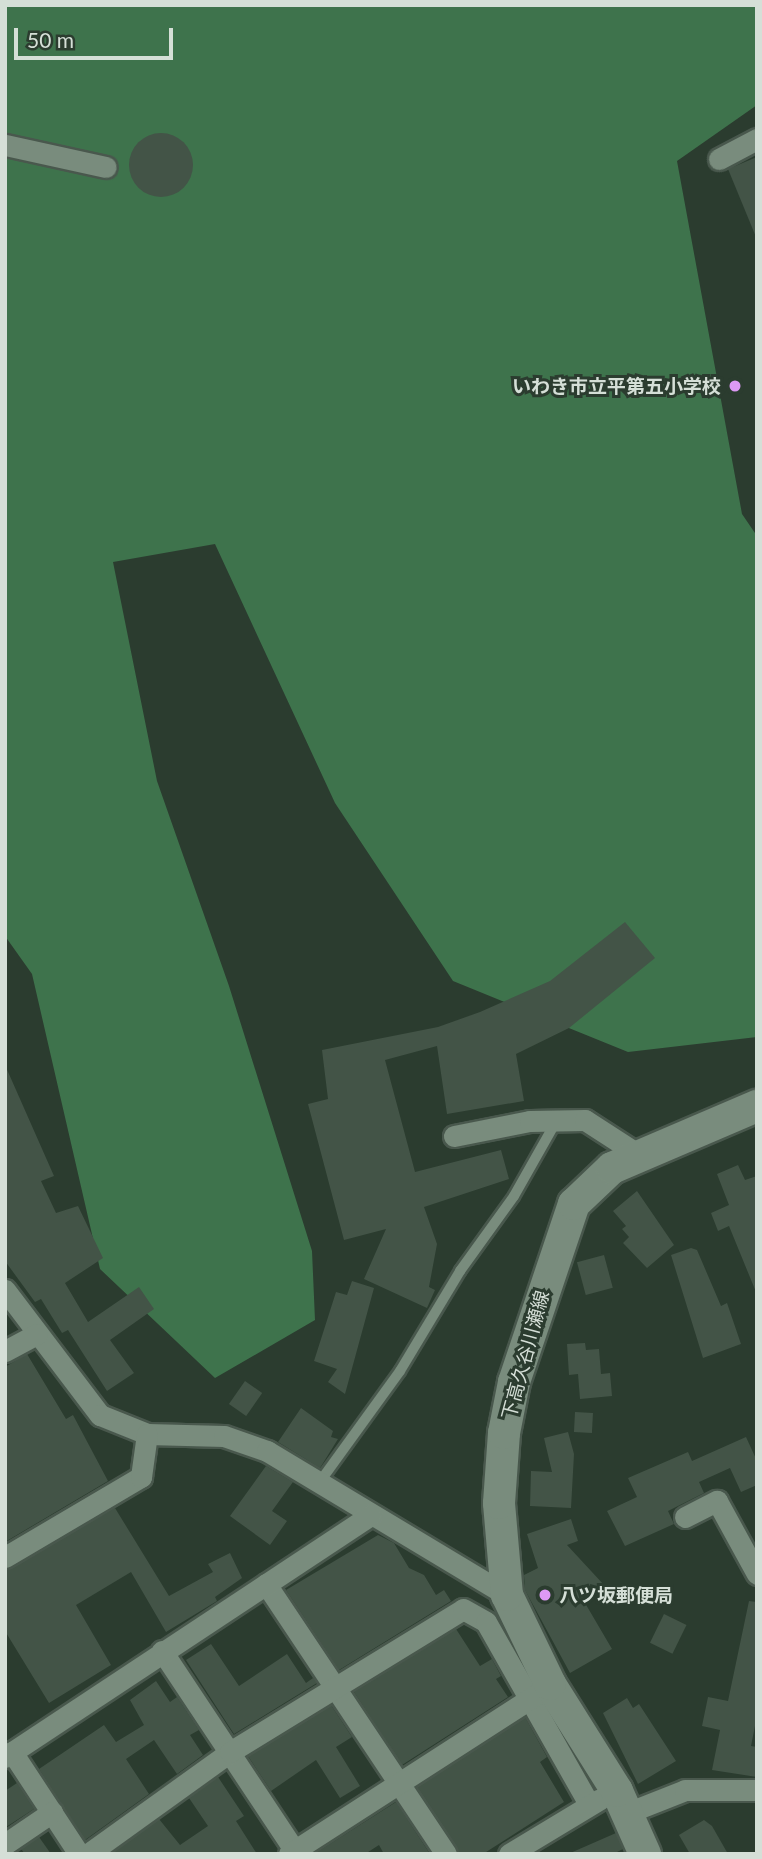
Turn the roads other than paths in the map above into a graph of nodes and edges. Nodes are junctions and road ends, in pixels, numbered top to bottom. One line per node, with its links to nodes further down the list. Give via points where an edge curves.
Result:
1 (757, 139): 3 (street)
2 (5, 145): 4 (street)
3 (719, 159)
4 (106, 167)
5 (757, 1106): 8 (main road, 下高久谷川瀬線)
6 (558, 1118): 7 (street); 8 (street, via 585,1120); 13 (lane, via 514,1196 460,1271 400,1371)
7 (454, 1136)
8 (639, 1155): 19 (main road, 下高久谷川瀬線, via 612,1168 575,1204 514,1382 499,1503)
9 (5, 1290): 10 (street)
10 (37, 1334): 11 (street); 12 (street, via 100,1415)
11 (5, 1351)
12 (147, 1434): 13 (street, via 224,1436 267,1451); 16 (street, via 141,1476)
13 (319, 1483): 14 (street)
14 (370, 1515): 18 (street); 19 (street)
15 (685, 1517): 17 (street, via 717,1501)
16 (5, 1557)
17 (757, 1574)
18 (267, 1584): 20 (street); 21 (street)
19 (507, 1595): 22 (main road, 下高久谷川瀬線)
20 (162, 1651): 23 (street); 24 (street)
21 (335, 1684): 22 (street, via 463,1609 486,1622); 23 (street); 25 (street)
22 (541, 1691): 25 (street); 27 (main road, 下高久谷川瀬線)
23 (230, 1752): 30 (street); 32 (street)
24 (9, 1755): 28 (street)
25 (398, 1783): 30 (street); 33 (street)
26 (757, 1790): 27 (street, via 685,1790)
27 (611, 1802): 34 (street); 35 (main road, 下高久谷川瀬線)
28 (52, 1812): 29 (street); 31 (street)
29 (5, 1844)
30 (294, 1853)
31 (79, 1854)
32 (88, 1854)
33 (446, 1854)
34 (509, 1854)
35 (645, 1854)

